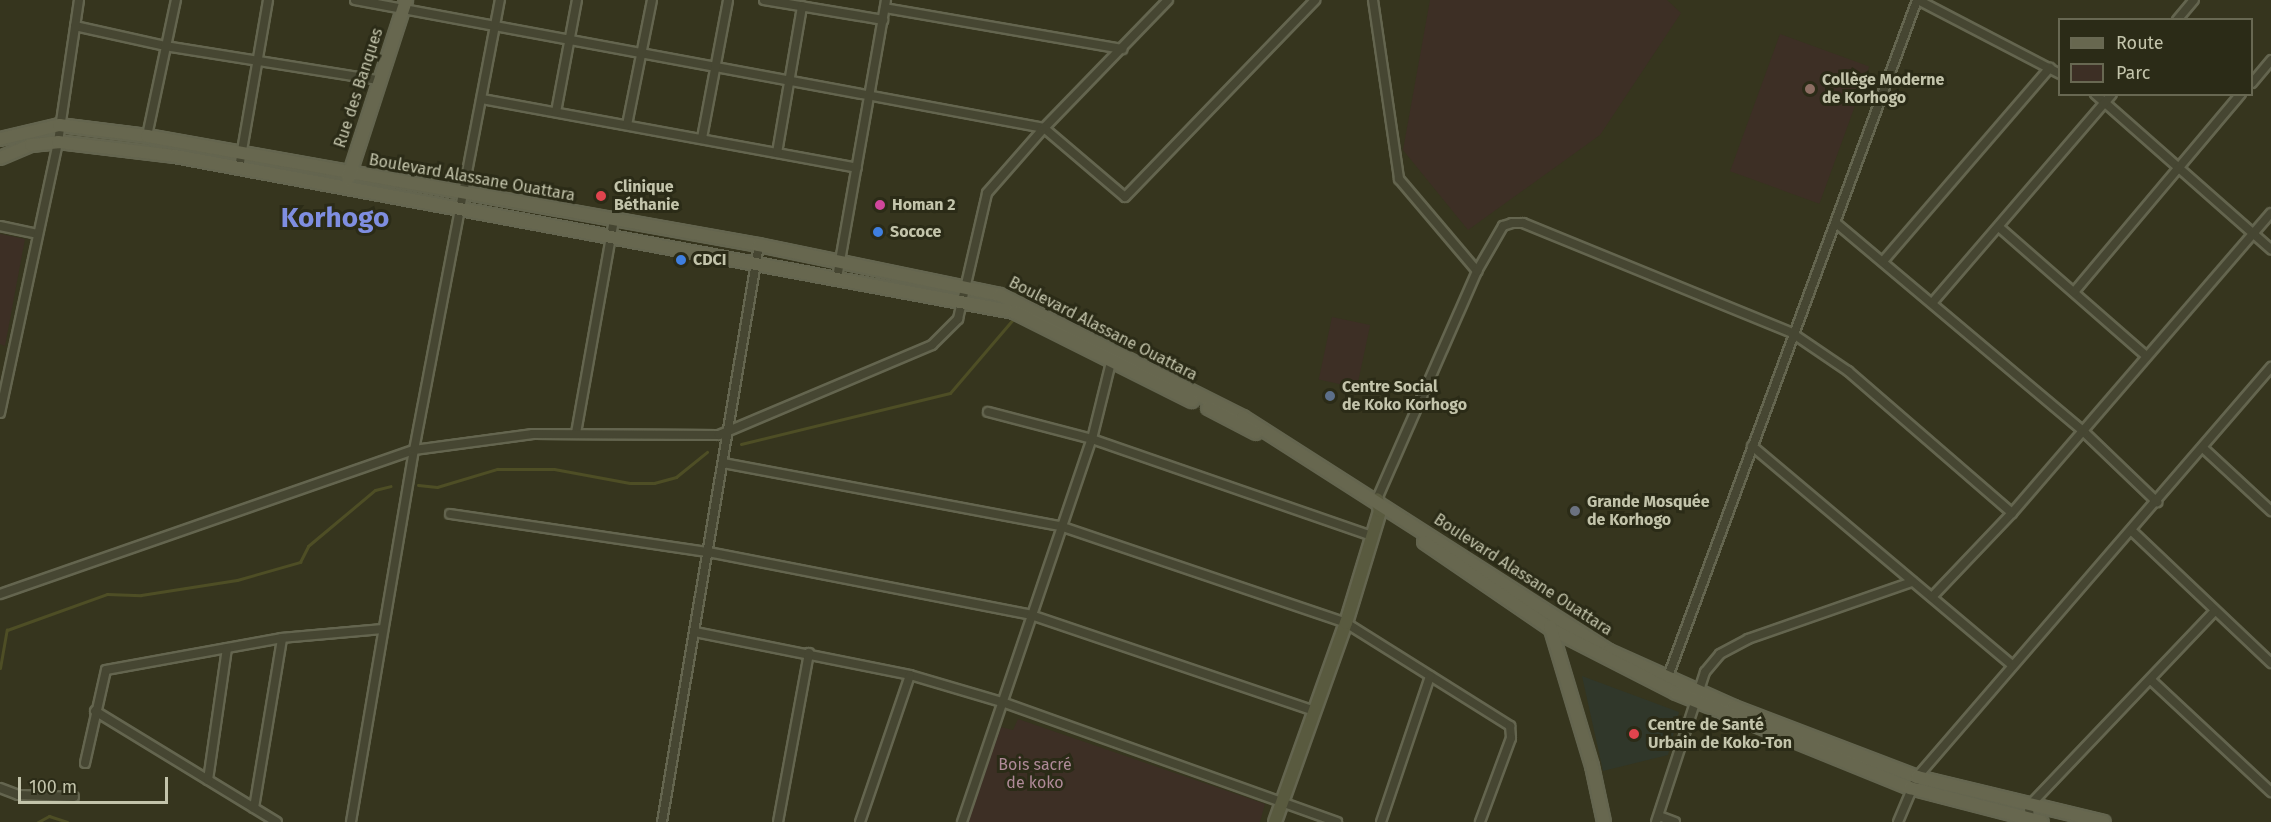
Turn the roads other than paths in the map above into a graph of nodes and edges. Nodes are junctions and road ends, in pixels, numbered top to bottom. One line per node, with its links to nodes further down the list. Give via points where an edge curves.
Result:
1 (79, 0): 20 (street)
2 (177, 0): 23 (street)
3 (268, 0): 26 (street)
4 (355, 0): 16 (street)
5 (500, 0): 21 (street)
6 (577, 0): 22 (street)
7 (652, 0): 25 (street)
8 (728, 0): 28 (street)
9 (764, 0): 17 (street)
10 (1168, 0): 24 (street)
11 (1314, 0): 41 (street, via 1125,198)
12 (1373, 0): 71 (street, via 1399,179)
13 (1918, 0): 29 (street); 60 (street)
14 (2194, 0): 18 (street)
15 (886, 4): 19 (street); 24 (street)
16 (404, 5): 21 (street); 31 (main road, Rue des Banques)
17 (802, 6): 19 (street); 32 (street)
18 (2179, 18)
19 (883, 20): 35 (street)
20 (75, 26): 23 (street); 39 (street)
21 (495, 29): 22 (street); 37 (street)
22 (569, 41): 25 (street); 38 (street)
23 (165, 46): 26 (street); 42 (street)
24 (1122, 49): 41 (street)
25 (642, 52): 28 (street); 40 (street)
26 (257, 60): 31 (street); 47 (street)
27 (2271, 60): 33 (street)
28 (716, 66): 32 (street); 44 (street)
29 (2050, 68): 30 (street); 69 (street)
30 (2058, 73)
31 (378, 80): 54 (main road, Rue des Banques)
32 (790, 81): 35 (street); 49 (street)
33 (2253, 82)
34 (2239, 96): 51 (street)
35 (869, 97): 41 (street); 53 (street)
36 (2109, 98): 51 (street); 62 (street)
37 (482, 99): 38 (street); 56 (street)
38 (556, 112): 40 (street)
39 (59, 125): 42 (main road, Boulevard Alassane Ouattara); 45 (main road, Boulevard Alassane Ouattara); 46 (street)
40 (627, 125): 44 (street)
41 (1044, 128): 73 (street, via 987,194)
42 (147, 136): 43 (main road, Boulevard Alassane Ouattara)
43 (161, 138): 47 (main road, Boulevard Alassane Ouattara); 48 (main road)
44 (702, 138): 49 (street)
45 (0, 139)
46 (58, 142): 48 (main road, Boulevard Alassane Ouattara); 50 (main road, Boulevard Alassane Ouattara, via 31,145); 63 (street)
47 (242, 152): 52 (street); 54 (main road, Boulevard Alassane Ouattara)
48 (158, 153): 52 (main road, Boulevard Alassane Ouattara)
49 (777, 153): 53 (street)
50 (0, 158)
51 (2178, 167): 64 (street); 74 (street)
52 (239, 168): 55 (main road, Boulevard Alassane Ouattara)
53 (857, 168): 68 (street)
54 (350, 172): 55 (main road, Rue des Banques); 56 (main road, Boulevard Alassane Ouattara)
55 (346, 187): 57 (main road, Boulevard Alassane Ouattara)
56 (464, 194): 57 (street); 59 (main road, Boulevard Alassane Ouattara)
57 (462, 209): 65 (main road, Boulevard Alassane Ouattara); 92 (street)
58 (2271, 213): 64 (street)
59 (614, 220): 65 (street); 66 (main road, Boulevard Alassane Ouattara)
60 (1836, 224): 69 (street); 78 (street)
61 (0, 226): 63 (street)
62 (2000, 228): 74 (street); 76 (street)
63 (37, 234): 85 (street)
64 (2253, 234): 67 (street); 79 (street)
65 (609, 236): 70 (main road, Boulevard Alassane Ouattara); 88 (street)
66 (759, 245): 68 (main road, Boulevard Alassane Ouattara); 70 (street)
67 (2271, 249)
68 (840, 260): 72 (street); 73 (main road, Boulevard Alassane Ouattara)
69 (1884, 260): 76 (street)
70 (756, 264): 72 (main road, Boulevard Alassane Ouattara); 86 (street)
71 (1477, 272): 78 (street, via 1503,226 1523,224); 95 (street)
72 (837, 278): 75 (main road, Boulevard Alassane Ouattara)
73 (964, 284): 75 (street); 77 (main road, Boulevard Alassane Ouattara, via 1011,298)
74 (2074, 292): 79 (street)
75 (962, 302): 77 (main road, Boulevard Alassane Ouattara); 86 (street, via 958,320 932,345)
76 (1933, 302): 87 (street)
77 (1026, 312): 80 (main road, Boulevard Alassane Ouattara)
78 (1792, 333): 90 (street); 97 (street, via 1848,371)
79 (2146, 356): 87 (street)
80 (1112, 358): 89 (street); 95 (main road, Boulevard Alassane Ouattara, via 1269,440)
81 (2271, 367): 82 (street)
82 (2263, 376): 83 (street); 91 (street)
83 (2271, 383)
84 (988, 412): 89 (street)
85 (0, 413)
86 (731, 428): 88 (street, via 719,435); 93 (street)
87 (2084, 431): 94 (street); 97 (street)
88 (576, 433): 92 (street, via 533,434)
89 (1092, 439): 99 (street); 101 (street)
90 (1752, 446): 103 (street); 121 (street)
91 (2203, 448): 94 (street); 96 (street)
92 (414, 450): 104 (street); 110 (street)
93 (723, 463): 99 (street); 102 (street)
94 (2157, 502): 100 (street)
95 (1379, 505): 101 (street); 107 (main road, Boulevard Alassane Ouattara); 111 (main road, Boulevard Alassane Ouattara)
96 (2271, 511)
97 (2012, 513): 105 (street)
98 (450, 514): 102 (street)
99 (1060, 526): 108 (street); 109 (street)
100 (2132, 531): 106 (street); 117 (street)
101 (1372, 536): 109 (street)
102 (708, 552): 108 (street); 112 (street)
103 (1912, 582): 105 (street); 122 (street, via 1737,644 1720,654 1705,672)
104 (0, 594)
105 (1932, 597): 117 (street)
106 (2215, 611): 116 (street); 120 (street)
107 (1547, 614): 111 (main road); 121 (main road, Boulevard Alassane Ouattara)
108 (1031, 615): 123 (street); 125 (street)
109 (1346, 623): 119 (street); 125 (street)
110 (382, 629): 113 (street); 138 (street)
111 (1551, 629): 121 (main road, Boulevard Alassane Ouattara); 147 (main road, via 1592,766)
112 (695, 632): 115 (street); 139 (street)
113 (282, 638): 114 (street); 134 (street)
114 (227, 648): 124 (street, via 106,670); 127 (street)
115 (809, 653): 118 (street); 140 (street)
116 (2271, 663)
117 (2012, 665): 128 (street)
118 (910, 675): 123 (street); 141 (street)
119 (1430, 676): 145 (street); 146 (street, via 1510,726 1511,738)
120 (2152, 681): 130 (street); 133 (street)
121 (1666, 682): 122 (main road, Boulevard Alassane Ouattara)
122 (1696, 696): 128 (main road, Boulevard Alassane Ouattara); 135 (street)
123 (1002, 702): 132 (street); 142 (street)
124 (95, 711): 126 (street); 127 (street)
125 (1314, 711): 132 (street)
126 (85, 763)
127 (208, 780): 134 (street)
128 (1913, 782): 133 (main road, Boulevard Alassane Ouattara); 136 (main road, Boulevard Alassane Ouattara); 149 (street)
129 (0, 788): 131 (street, via 18,795)
130 (2271, 792)
131 (74, 797)
132 (1281, 802): 143 (street); 144 (street)
133 (2029, 806): 136 (street); 150 (main road, Boulevard Alassane Ouattara)
134 (254, 808): 137 (street)
135 (1657, 819): 148 (street)
136 (2034, 821)
137 (277, 822)
138 (351, 822)
139 (662, 822)
140 (778, 822)
141 (860, 822)
142 (962, 822)
143 (1275, 822)
144 (1337, 822)
145 (1382, 822)
146 (1480, 822)
147 (1604, 822)
148 (1675, 822)
149 (1898, 822)
150 (2104, 822)

